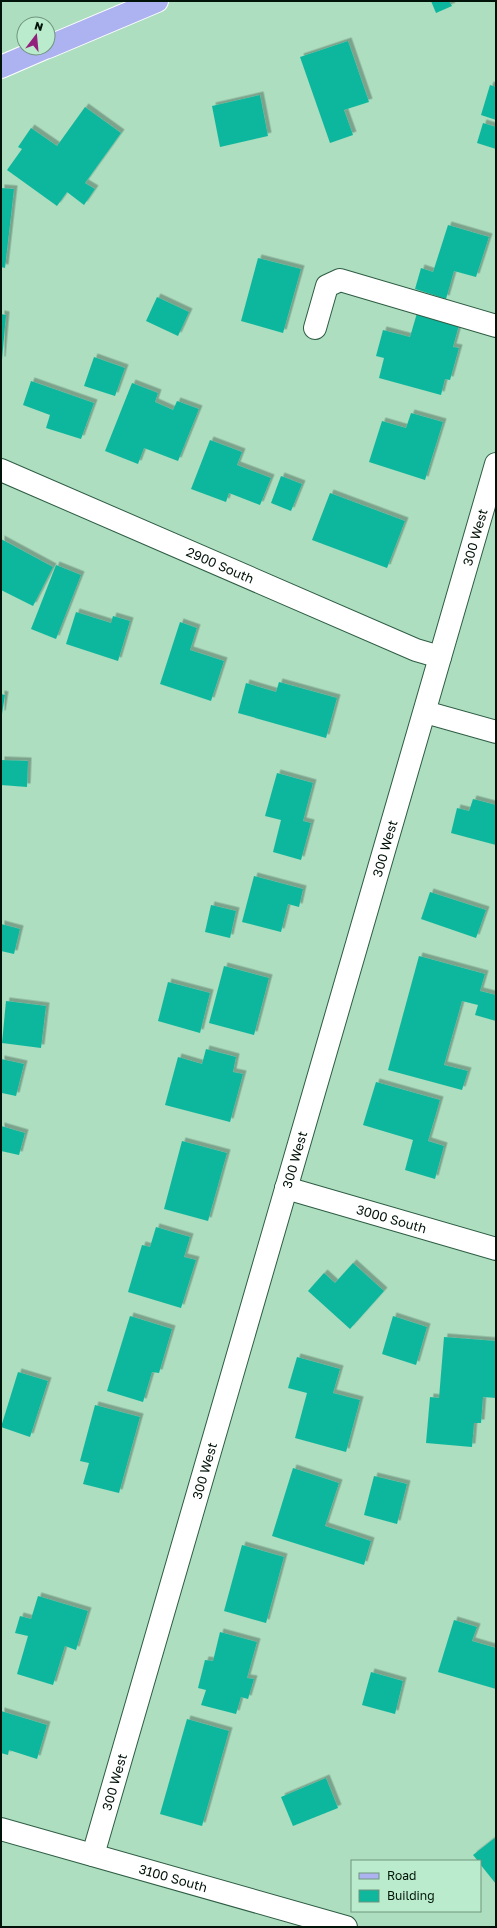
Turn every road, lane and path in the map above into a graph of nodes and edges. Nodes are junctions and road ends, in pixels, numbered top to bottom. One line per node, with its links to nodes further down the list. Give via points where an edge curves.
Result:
1 (157, 1): 2 (main road)
2 (56, 43)
3 (26, 56): 4 (main road)
4 (1, 67)
5 (496, 326): 6 (street, via 340,280 328,286)
6 (315, 328)
7 (496, 464): 9 (street, 300 West)
8 (1, 470): 9 (street, 2900 South, via 408,646)
9 (440, 657): 10 (street, 300 West)
10 (424, 712): 11 (street); 12 (street, 300 West)
11 (496, 732)
12 (286, 1188): 13 (street, 3000 South); 15 (street, 300 West)
13 (496, 1249)
14 (1, 1829): 15 (street, 3100 South)
15 (93, 1855): 16 (street, 3100 South)
16 (346, 1927)

